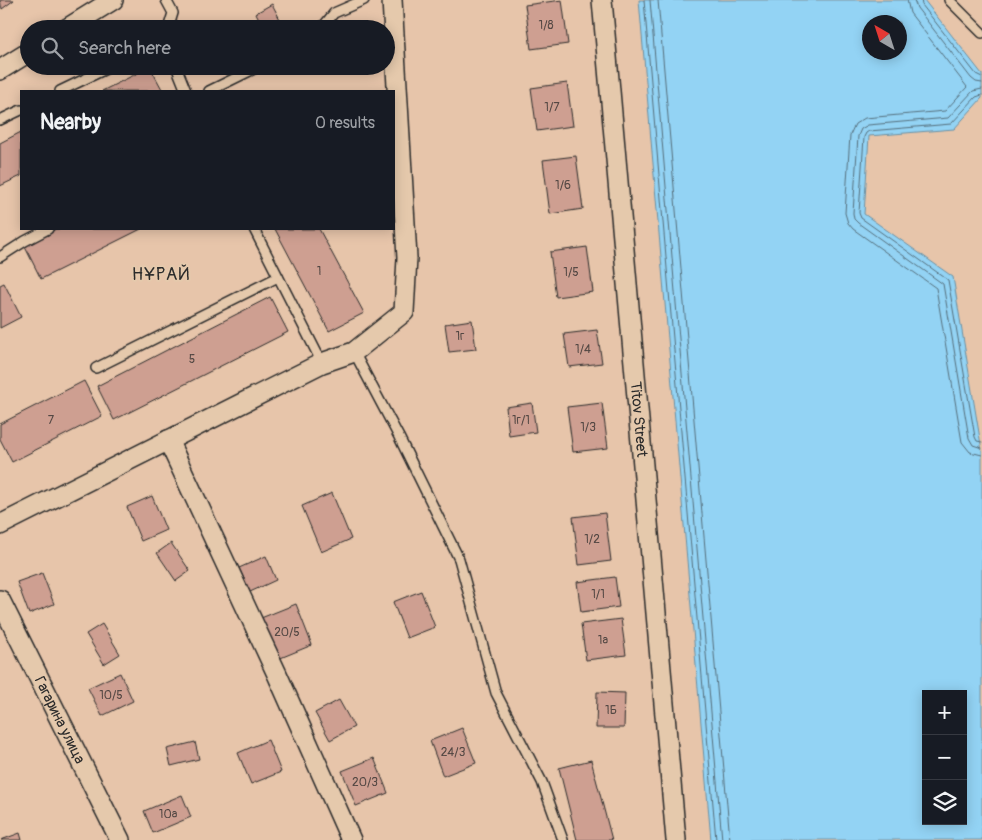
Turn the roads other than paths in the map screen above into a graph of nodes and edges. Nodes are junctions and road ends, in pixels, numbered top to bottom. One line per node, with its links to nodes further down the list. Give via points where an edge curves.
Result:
1 (113, 0): 7 (street)
2 (166, 0): 8 (lane, via 173,13)
3 (364, 0): 9 (lane, via 334,13)
4 (392, 0): 10 (street)
5 (602, 0): 36 (street, Titov Street)
6 (949, 0): 11 (lane)
7 (81, 20)
8 (171, 20)
9 (328, 20)
10 (393, 20)
11 (982, 33)
12 (395, 52): 27 (street, via 407,258 404,312)
13 (20, 58): 14 (street)
14 (0, 70)
15 (93, 75): 18 (lane)
16 (180, 75): 19 (lane)
17 (242, 75): 20 (lane)
18 (62, 90)
19 (186, 90)
20 (211, 90)
21 (20, 110): 22 (lane)
22 (0, 120)
23 (46, 230): 25 (lane)
24 (254, 230): 26 (lane)
25 (0, 257)
26 (278, 277): 28 (lane); 29 (lane)
27 (354, 352): 28 (street); 35 (lane, via 459,559 496,693 542,782)
28 (322, 363): 30 (street)
29 (96, 368)
30 (168, 440): 31 (street); 34 (street)
31 (0, 525)
32 (0, 600): 33 (street, Гагарина улица)
33 (120, 840)
34 (351, 840)
35 (563, 840)
36 (676, 840)

